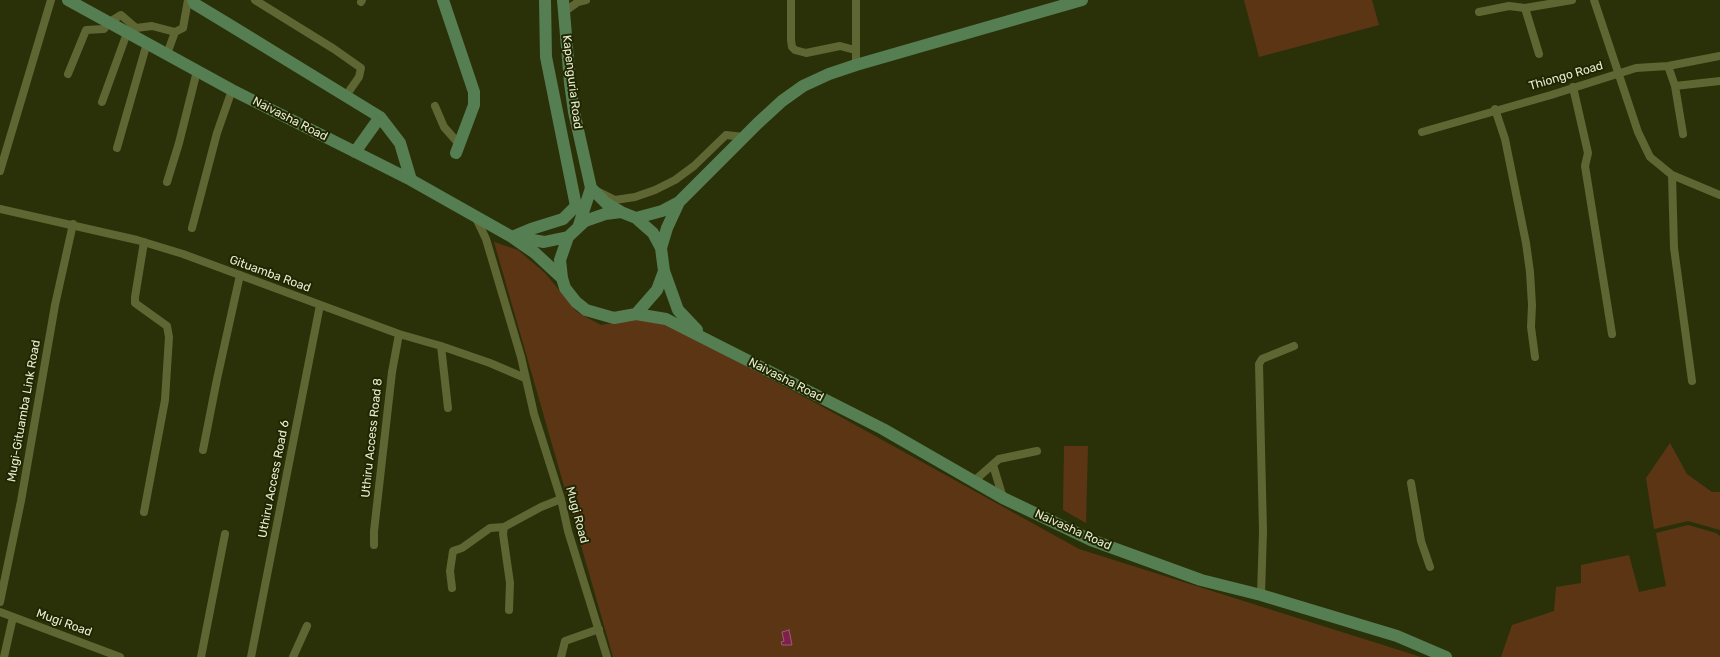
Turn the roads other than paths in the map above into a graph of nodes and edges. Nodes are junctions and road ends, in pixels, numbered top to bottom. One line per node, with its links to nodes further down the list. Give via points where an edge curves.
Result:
1 (51, 0): 47 (street)
2 (68, 0): 17 (main road, Naivasha Road)
3 (188, 0): 18 (street, via 183,28)
4 (193, 0): 36 (main road, via 195,4)
5 (255, 0): 36 (street, via 361,68 359,77)
6 (443, 0): 45 (main road, via 474,92 474,105)
7 (544, 0): 32 (main road, via 546,57)
8 (586, 0): 14 (street)
9 (791, 0): 21 (street, via 791,40 795,50 806,53 840,46)
10 (856, 0): 21 (street)
11 (1082, 0): 25 (main road)
12 (1572, 0): 15 (street)
13 (1594, 0): 29 (street)
14 (564, 6): 31 (main road, Kapenguria Road)
15 (1525, 8): 16 (street, via 1509,6); 23 (street)
16 (1479, 12)
17 (108, 23): 18 (street, via 121,15 136,28 152,26); 19 (main road, Naivasha Road); 28 (street, via 104,29 89,28 84,32)
18 (175, 32): 22 (street)
19 (127, 33): 20 (main road, Naivasha Road); 37 (street)
20 (147, 42): 22 (main road, Naivasha Road); 44 (street)
21 (855, 50): 25 (street)
22 (167, 54): 27 (main road, Naivasha Road)
23 (1539, 54)
24 (1720, 56): 26 (street, Thiongo Road)
25 (856, 65): 43 (main road, via 803,86 782,101)
26 (1668, 66): 29 (street, Thiongo Road, via 1636,68); 33 (street)
27 (197, 71): 35 (main road, Naivasha Road); 50 (street)
28 (68, 74)
29 (1619, 74): 34 (street, Thiongo Road); 48 (street, via 1638,132 1650,157)
30 (1720, 81): 33 (street)
31 (570, 83): 32 (main road); 51 (main road, Kapenguria Road)
32 (552, 86): 61 (main road, via 576,206 563,220)
33 (1675, 86): 42 (street)
34 (1573, 87): 39 (street, Thiongo Road); 71 (street, via 1588,153 1585,166)
35 (232, 90): 46 (main road, Naivasha Road); 60 (street, via 217,132)
36 (346, 97): 40 (main road)
37 (102, 102)
38 (435, 106): 45 (street)
39 (1495, 109): 41 (street, Thiongo Road); 75 (street, via 1505,139 1526,243)
40 (380, 117): 46 (main road); 49 (main road, via 400,143)
41 (1422, 132)
42 (1683, 134)
43 (744, 137): 51 (street, via 726,135 694,166 675,180 635,197 616,200); 53 (main road)
44 (117, 148)
45 (457, 148)
46 (355, 152): 49 (main road, Naivasha Road)
47 (0, 171)
48 (1672, 175): 52 (street); 77 (street, via 1674,248)
49 (412, 180): 56 (main road, Naivasha Road)
50 (167, 182)
51 (591, 188): 55 (main road, via 606,203); 59 (main road)
52 (1720, 195)
53 (679, 202): 57 (main road, via 662,211); 64 (main road)
54 (0, 209): 58 (street, Gituamba Road)
55 (621, 212): 57 (main road); 59 (main road, via 605,214)
56 (475, 217): 61 (main road, Naivasha Road); 76 (street, Mugi Road, via 486,239)
57 (636, 218): 64 (main road, via 652,233)
58 (73, 224): 63 (street, Gituamba Road); 93 (street, Mugi-Gituamba Link Road, via 55,304 18,516)
59 (579, 225): 62 (main road)
60 (192, 228)
61 (510, 236): 62 (main road, via 544,242); 67 (main road)
62 (568, 237): 67 (main road, via 560,260)
63 (144, 242): 66 (street, Gituamba Road); 86 (street, via 135,303 167,326 169,336 165,400)
64 (661, 248): 65 (main road)
65 (664, 272): 69 (main road, via 657,290); 74 (main road, Naivasha Road, via 678,310 686,320)
66 (240, 275): 68 (street, Gituamba Road); 79 (street)
67 (562, 278): 69 (main road, via 565,288 586,310 614,318)
68 (320, 305): 70 (street, Gituamba Road); 103 (street, Uthiru Access Road 6)
69 (636, 314): 74 (main road, Naivasha Road, via 666,319)
70 (399, 334): 72 (street, Gituamba Road); 89 (street, Uthiru Access Road 8, via 392,367)
71 (1612, 334)
72 (441, 346): 76 (street, Gituamba Road); 78 (street)
73 (1294, 346): 92 (street, via 1262,359 1259,364 1263,531)
74 (723, 348): 82 (main road, Naivasha Road, via 883,429)
75 (1535, 357)
76 (525, 378): 85 (street, Mugi Road)
77 (1692, 381)
78 (448, 408)
79 (203, 450)
80 (1037, 451): 81 (street, via 999,459)
81 (993, 465): 82 (street); 84 (street)
82 (974, 481): 84 (main road, Naivasha Road)
83 (1411, 483): 90 (street, via 1421,541)
84 (1003, 498): 92 (main road, Naivasha Road, via 1126,554 1201,580)
85 (561, 500): 87 (street, via 541,507); 98 (street, Mugi Road, via 568,531)
86 (144, 512)
87 (504, 527): 91 (street, via 490,528 462,548 453,551 450,571); 94 (street, via 510,583)
88 (225, 534): 102 (street)
89 (374, 545)
90 (1430, 567)
91 (452, 588)
92 (1261, 596): 107 (main road, Naivasha Road, via 1397,636)
93 (0, 602)
94 (509, 610)
95 (0, 612): 96 (street, Mugi Road)
96 (13, 617): 99 (street, Mugi Road); 100 (street)
97 (307, 626): 104 (street)
98 (599, 629): 105 (street, via 564,641); 106 (street, Mugi Road)
99 (105, 654): 101 (street, Mugi Road)
100 (4, 657)
101 (120, 657)
102 (201, 657)
103 (251, 657)
104 (293, 657)
105 (561, 657)
106 (607, 657)
107 (1446, 657)

